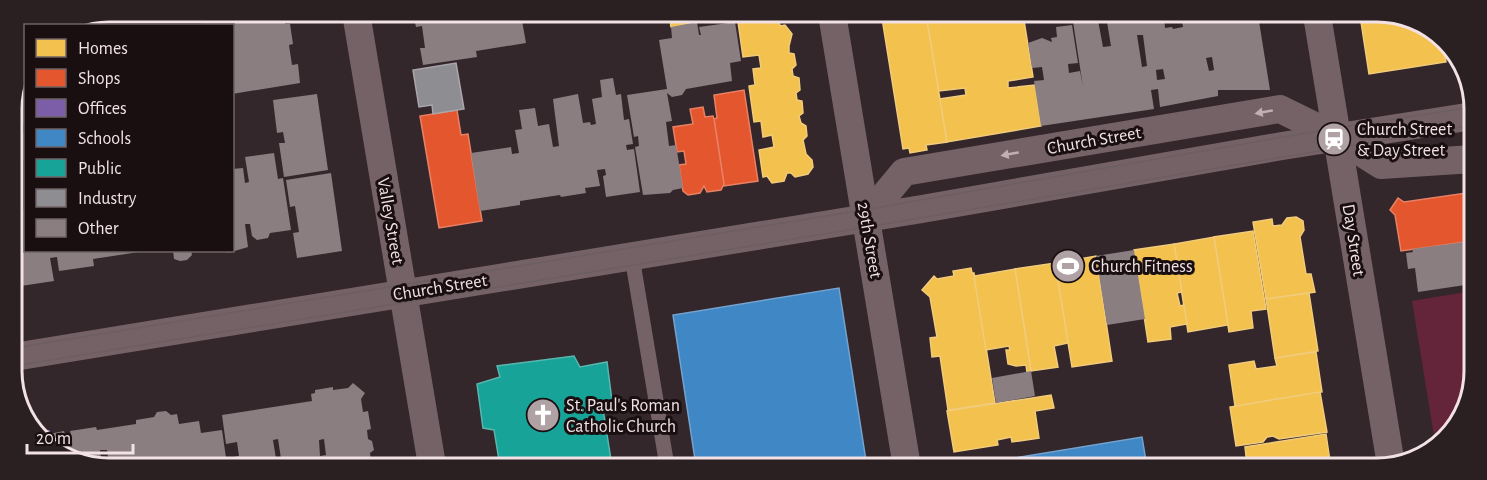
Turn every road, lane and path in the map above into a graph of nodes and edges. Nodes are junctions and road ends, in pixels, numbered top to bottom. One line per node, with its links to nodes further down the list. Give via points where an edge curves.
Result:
1 (358, 22): 9 (street, Valley Street)
2 (833, 22): 7 (street, 29th Street)
3 (1318, 22): 5 (street, Day Street)
4 (1464, 117): 5 (street, Church Street)
5 (1337, 137): 6 (street, Church Street, via 1381,165); 7 (street, Church Street); 7 (street, Church Street, one-way to 7, via 1280,109 904,172); 11 (street, Day Street)
6 (1464, 160)
7 (866, 218): 8 (street, Church Street); 12 (street, 29th Street)
8 (632, 257): 9 (street, Church Street); 14 (lane)
9 (403, 293): 10 (street, Church Street); 13 (street, Valley Street)
10 (22, 356)
11 (1390, 456)
12 (905, 457)
13 (431, 458)
14 (666, 458)

